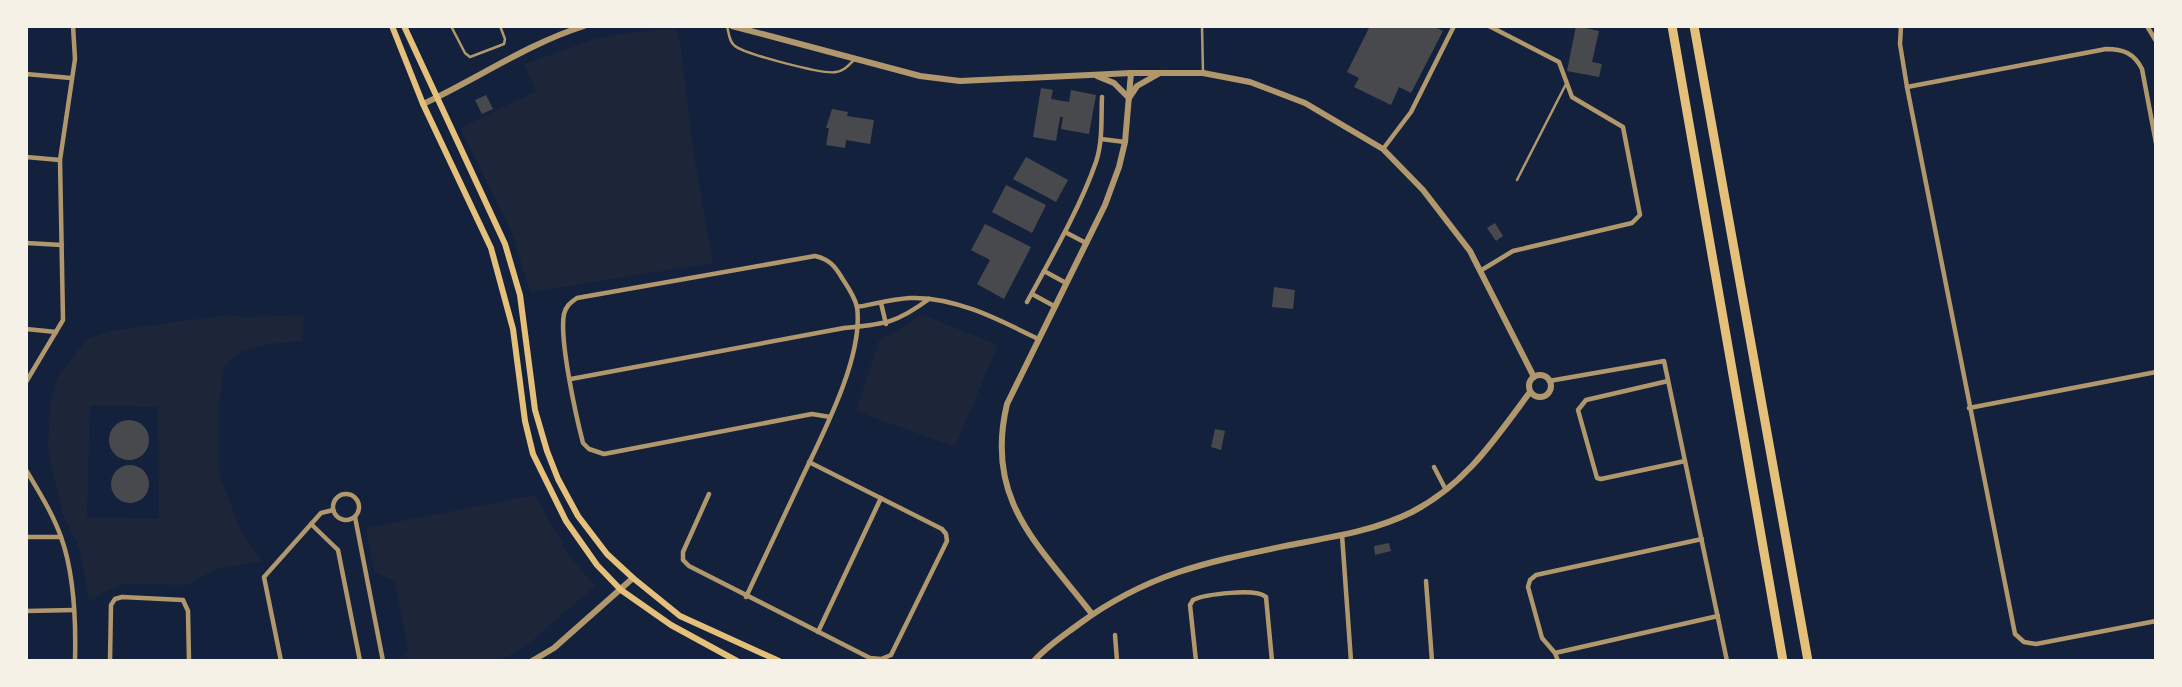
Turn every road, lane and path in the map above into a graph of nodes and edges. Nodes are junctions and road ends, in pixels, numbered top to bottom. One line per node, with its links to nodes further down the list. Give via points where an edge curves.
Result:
1 (73, 26): 22 (street)
2 (392, 26): 28 (main road)
3 (404, 26): 25 (main road)
4 (451, 26): 5 (lane, via 470,57 504,44)
5 (500, 26)
6 (584, 26): 25 (street)
7 (730, 26): 16 (street); 16 (lane, via 730,40 737,48 799,67 825,74 844,69)
8 (1202, 26): 19 (lane)
9 (1454, 26): 32 (street, via 1411,112)
10 (1489, 26): 23 (street, via 1559,62)
11 (1672, 26): 106 (highway)
12 (1694, 26): 107 (highway)
13 (1902, 26): 24 (street)
14 (2147, 26): 15 (street)
15 (2156, 41)
16 (854, 60): 21 (street, via 960,81)
17 (1131, 72): 18 (street); 21 (street); 27 (street)
18 (1162, 72): 19 (street); 27 (street, via 1138,86)
19 (1203, 73): 32 (street, via 1250,82 1305,103)
20 (26, 74): 22 (street)
21 (1094, 75): 27 (street, via 1114,83)
22 (71, 78): 34 (street)
23 (1566, 84): 35 (lane); 41 (street, via 1573,97 1623,127 1640,215 1632,223 1513,251)
24 (1907, 87): 31 (street, via 2118,49 2129,53 2142,69); 61 (street)
25 (439, 97): 28 (street); 77 (main road, via 505,244 522,305 535,410 551,460 578,516 607,554)
26 (1102, 97): 29 (street)
27 (1129, 98): 30 (street)
28 (423, 104): 79 (main road, via 491,248 513,329 533,454 566,522)
29 (1101, 139): 30 (street); 36 (street)
30 (1125, 142): 38 (street, via 1110,192)
31 (2156, 143)
32 (1383, 149): 41 (street, via 1423,190)
33 (26, 157): 34 (street)
34 (60, 160): 39 (street)
35 (1517, 180)
36 (1065, 232): 38 (street); 40 (street)
37 (26, 243): 39 (street)
38 (1086, 243): 42 (street)
39 (62, 245): 52 (street, via 63,320)
40 (1044, 271): 42 (street); 43 (street)
41 (1480, 271): 55 (street)
42 (1066, 283): 47 (street)
43 (1032, 294): 45 (street); 47 (street)
44 (929, 299): 46 (street); 49 (street); 53 (street, via 985,313)
45 (1027, 302)
46 (881, 303): 48 (street); 49 (street)
47 (1055, 306): 53 (street)
48 (857, 307): 50 (street); 56 (street, via 833,264 815,256 577,298 567,305 564,317)
49 (886, 324): 50 (street)
50 (856, 327): 56 (street); 62 (street, via 853,351)
51 (26, 329): 52 (street)
52 (56, 331): 58 (street)
53 (1038, 339): 83 (street, via 1004,416 1000,454 1004,480 1015,511)
54 (2156, 372): 61 (street)
55 (1534, 377): 57 (street); 60 (street)
56 (570, 379): 62 (street, via 583,443 604,454 812,414)
57 (1549, 381): 59 (street, via 1664,360); 60 (street, via 1545,396)
58 (26, 382)
59 (1668, 382): 63 (street); 63 (street, via 1586,400 1578,410 1595,474 1601,479)
60 (1530, 392): 67 (street, via 1478,462)
61 (1969, 408): 85 (street, via 2013,628 2019,639 2036,644)
62 (830, 417): 64 (street)
63 (1685, 461): 76 (street)
64 (809, 462): 69 (street); 80 (street)
65 (1434, 467): 67 (street)
66 (26, 470): 75 (street)
67 (1446, 490): 73 (street, via 1382,525)
68 (709, 494): 80 (street, via 683,560)
69 (881, 498): 86 (street); 86 (street, via 942,529 947,541 891,655 870,658)
70 (333, 510): 71 (street, via 340,519); 71 (street, via 339,496 350,495 358,502); 72 (street, via 321,513)
71 (355, 517): 94 (street)
72 (311, 524): 92 (street, via 264,577); 93 (street, via 338,550)
73 (1342, 535): 83 (street, via 1186,568); 102 (street)
74 (26, 537): 75 (street)
75 (61, 537): 81 (street)
76 (1702, 539): 84 (street); 88 (street, via 1536,575 1528,587 1542,638)
77 (633, 578): 79 (street); 97 (main road, via 680,616)
78 (1426, 581): 103 (street)
79 (621, 590): 95 (street, via 554,648); 96 (main road, via 671,625)
80 (746, 597): 86 (street)
81 (74, 610): 82 (street); 89 (street)
82 (26, 611)
83 (1092, 614): 98 (street)
84 (1718, 616): 88 (street); 105 (street)
85 (2156, 621)
86 (818, 632)
87 (1115, 635): 99 (street)
88 (1555, 653): 104 (street)
89 (75, 661)
90 (110, 661): 91 (street, via 111,605 122,597 183,600 188,611)
91 (189, 661)
92 (281, 661)
93 (360, 661)
94 (383, 661)
95 (532, 661)
96 (737, 661)
97 (779, 661)
98 (1034, 661)
99 (1118, 661)
100 (1196, 661): 101 (street, via 1193,600 1258,592 1266,597)
101 (1272, 661)
102 (1351, 661)
103 (1432, 661)
104 (1558, 661)
105 (1727, 661)
106 (1783, 661)
107 (1808, 661)

